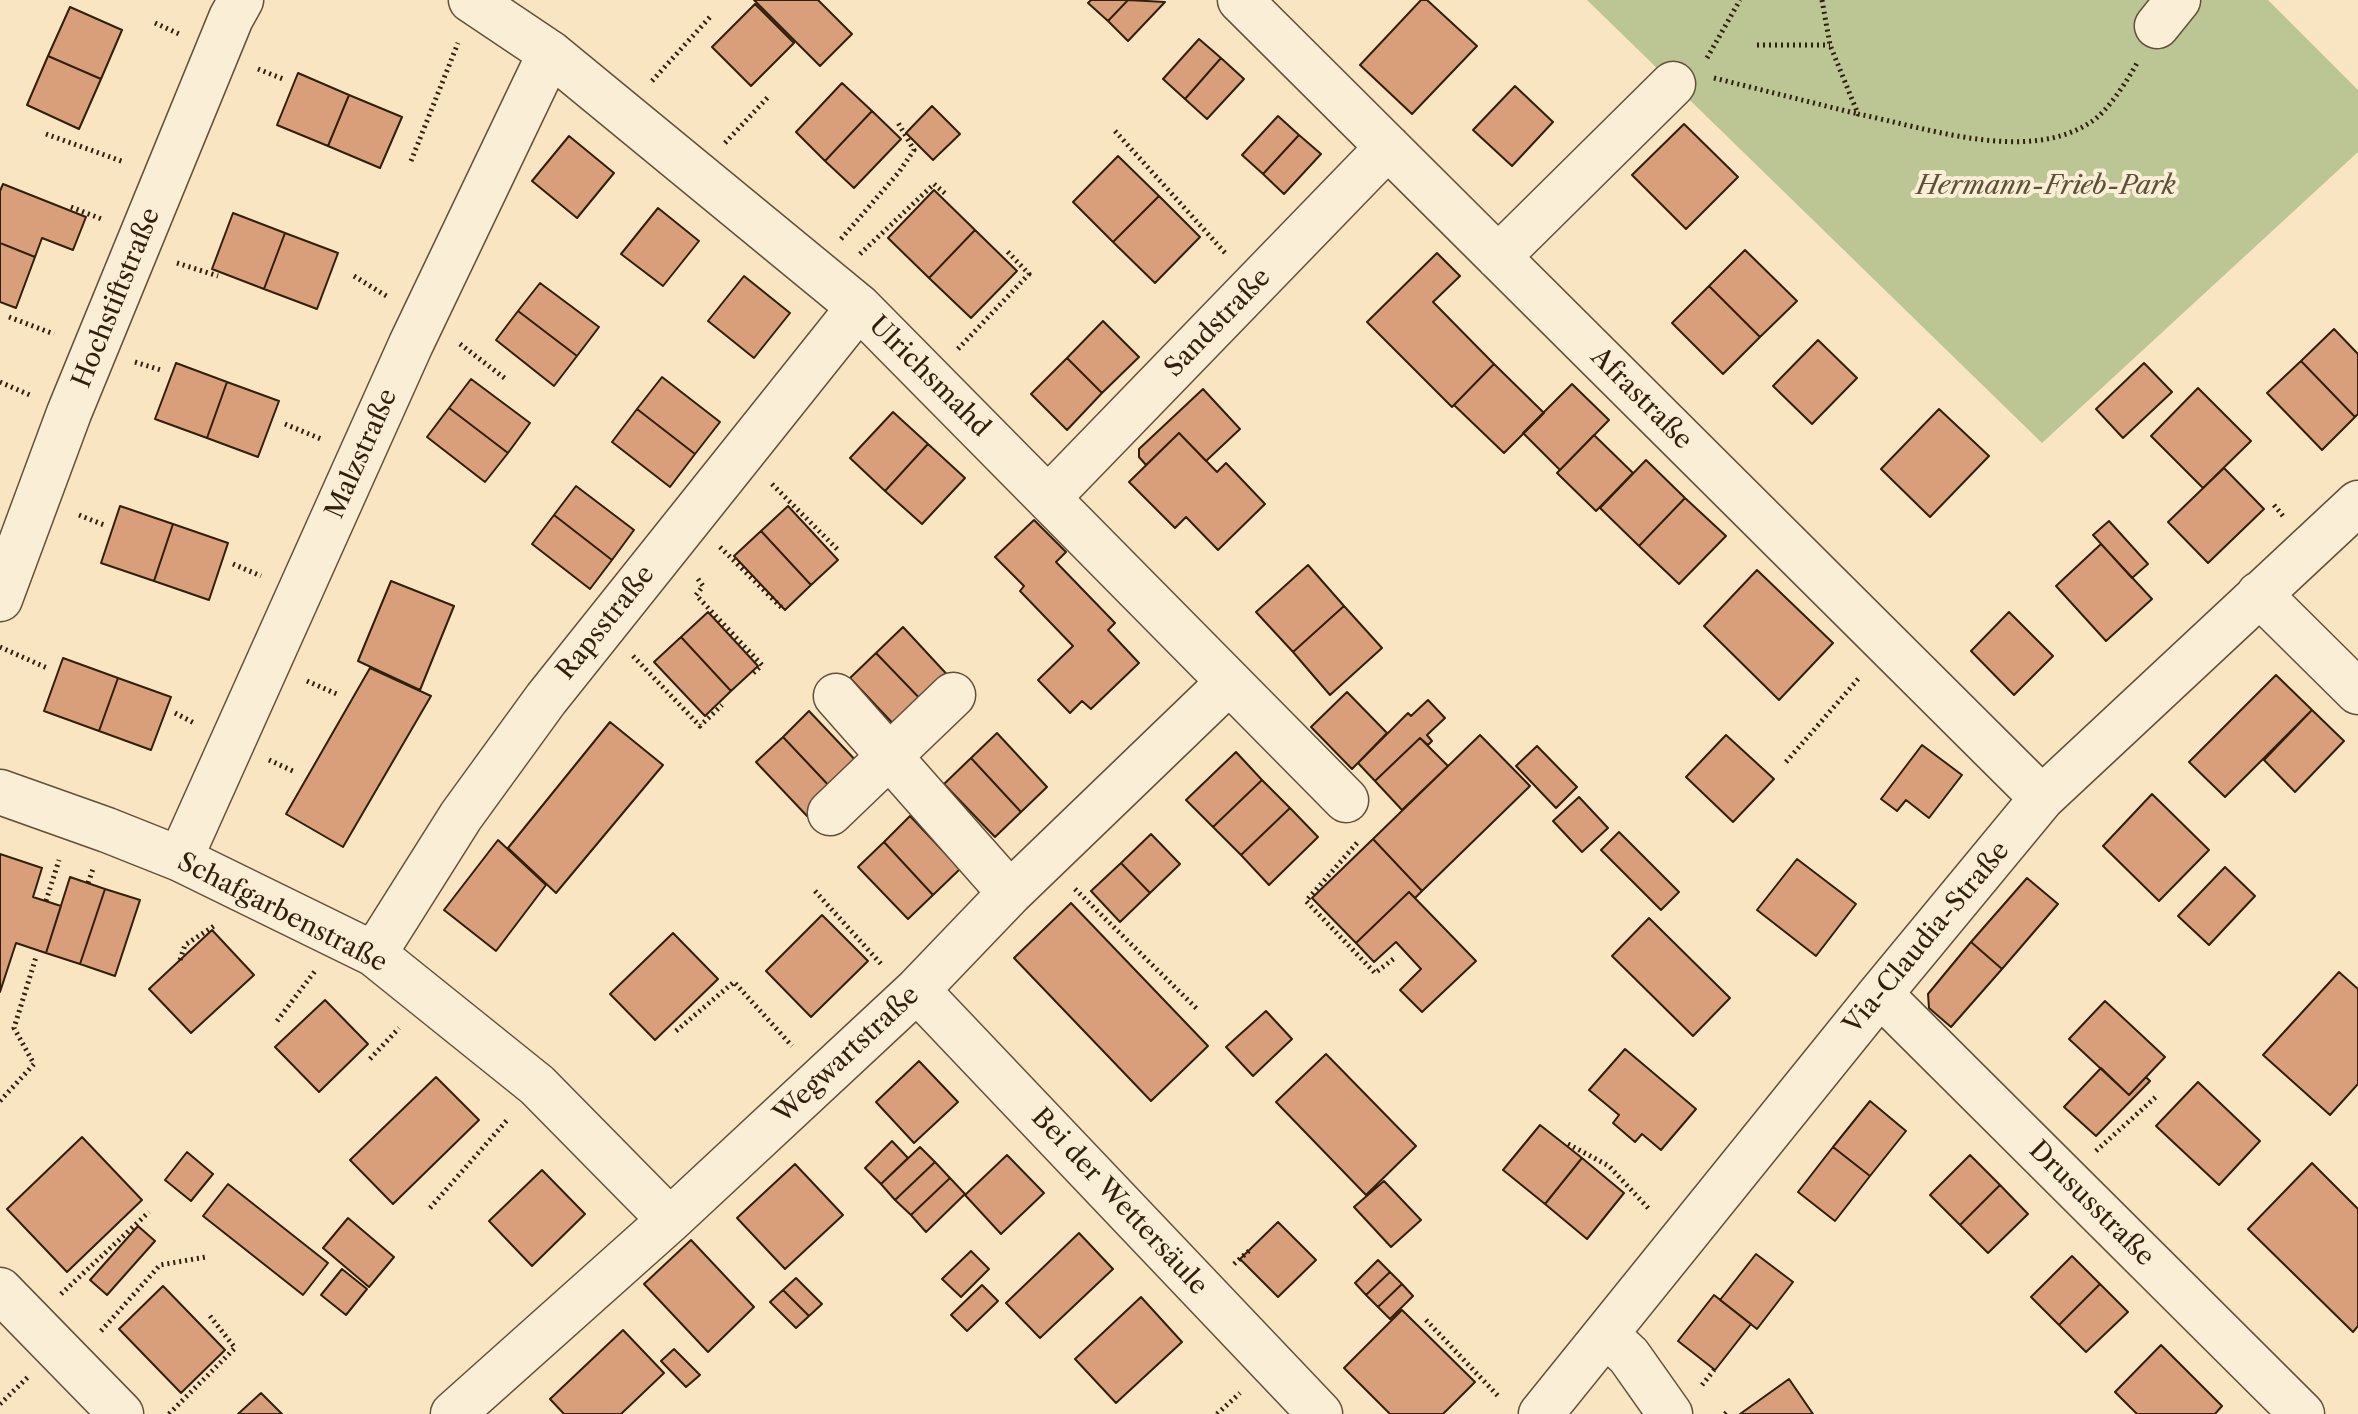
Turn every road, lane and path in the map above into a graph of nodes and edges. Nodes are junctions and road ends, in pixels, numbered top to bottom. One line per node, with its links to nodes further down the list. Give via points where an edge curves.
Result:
1 (241, 0): 21 (street, Hochstiftstraße)
2 (1240, 0): 18 (street, Afrastraße)
3 (1740, 0): 11 (path)
4 (1822, 0): 9 (path)
5 (473, 1): 10 (street, Ulrichsmahd); 19 (path)
6 (2167, 13): 14 (path, via 2127,81 2093,121 2049,141 2000,143)
7 (710, 17): 13 (path)
8 (1757, 45): 9 (path)
9 (1830, 45): 14 (path)
10 (550, 53): 13 (street, Ulrichsmahd); 52 (street, Malzstraße, via 411,344)
11 (1685, 80): 14 (path); 24 (street)
12 (768, 97): 20 (path)
13 (623, 113): 20 (street, Ulrichsmahd)
14 (1858, 114)
15 (897, 121): 26 (path, via 914,150)
16 (1115, 131): 25 (path)
17 (46, 134): 21 (path)
18 (1388, 147): 24 (street, Afrastraße); 25 (street, Sandstraße)
19 (411, 161)
20 (697, 174): 26 (street, Ulrichsmahd)
21 (166, 178): 34 (street, Hochstiftstraße, via 69,413)
22 (947, 195): 26 (path, via 934,184)
23 (1007, 251): 27 (path, via 1029,274)
24 (1498, 257): 37 (street, Afrastraße)
25 (1254, 285): 29 (street, Sandstraße)
26 (834, 287): 27 (street, Ulrichsmahd); 28 (street, Rapsstraße)
27 (929, 378): 29 (street, Ulrichsmahd)
28 (742, 454): 31 (street, Rapsstraße); 32 (path)
29 (1048, 498): 41 (street, Ulrichsmahd)
30 (2358, 503): 33 (street, Via-Claudia-Straße)
31 (680, 531): 35 (path); 36 (street, Rapsstraße); 40 (path, via 703,586 696,595 762,665)
32 (839, 551)
33 (2259, 594): 42 (street); 49 (street, Via-Claudia-Straße)
34 (0, 599)
35 (782, 608)
36 (604, 626): 45 (path, via 700,726); 56 (street, Rapsstraße)
37 (1888, 644): 47 (path); 49 (street, Afrastraße)
38 (0, 647): 39 (path)
39 (47, 668)
40 (752, 674)
41 (1228, 683): 50 (street, Ulrichsmahd); 53 (street, Wegwartstraße)
42 (2358, 692)
43 (953, 695): 46 (street)
44 (836, 696): 46 (street)
45 (722, 705)
46 (891, 755): 51 (street); 55 (street)
47 (1786, 762)
48 (0, 792): 52 (street, Schafgarbenstraße)
49 (2042, 798): 60 (street, Via-Claudia-Straße)
50 (1346, 800): 58 (path, via 1370,828 1306,901 1375,973)
51 (830, 813)
52 (180, 859): 56 (street, Schafgarbenstraße)
53 (1045, 859): 55 (street, Wegwartstraße); 61 (path)
54 (815, 891): 59 (path)
55 (1010, 893): 59 (street, Wegwartstraße)
56 (357, 946): 62 (path); 65 (street, Schafgarbenstraße)
57 (36, 957): 67 (path, via 14,1028 34,1064)
58 (1396, 957)
59 (913, 993): 64 (street, Wegwartstraße); 85 (street, Bei der Wettersäule)
60 (1880, 994): 73 (street, Via-Claudia-Straße); 87 (street, Drususstraße)
61 (1197, 1009)
62 (277, 1021)
63 (676, 1031): 64 (path, via 734,982)
64 (822, 1079): 72 (street, Wegwartstraße)
65 (537, 1085): 70 (path); 72 (street, Schafgarbenstraße)
66 (2158, 1095): 68 (path)
67 (0, 1101)
68 (2121, 1127)
69 (1568, 1144): 73 (path, via 1609,1166)
70 (430, 1208)
71 (149, 1212): 75 (path)
72 (670, 1220): 84 (street, Wegwartstraße)
73 (1680, 1242): 79 (street, Via-Claudia-Straße)
74 (206, 1257): 80 (path, via 160,1265)
75 (71, 1285)
76 (0, 1290): 80 (street)
77 (210, 1316): 83 (path, via 235,1348)
78 (1426, 1320): 81 (path)
79 (1606, 1334): 81 (street, Via-Claudia-Straße); 86 (street, via 1629,1356)
80 (71, 1363): 82 (street)
81 (1524, 1409)
82 (121, 1414)
83 (169, 1414)
84 (453, 1414)
85 (1320, 1414)
86 (1670, 1414)
87 (2302, 1414)

